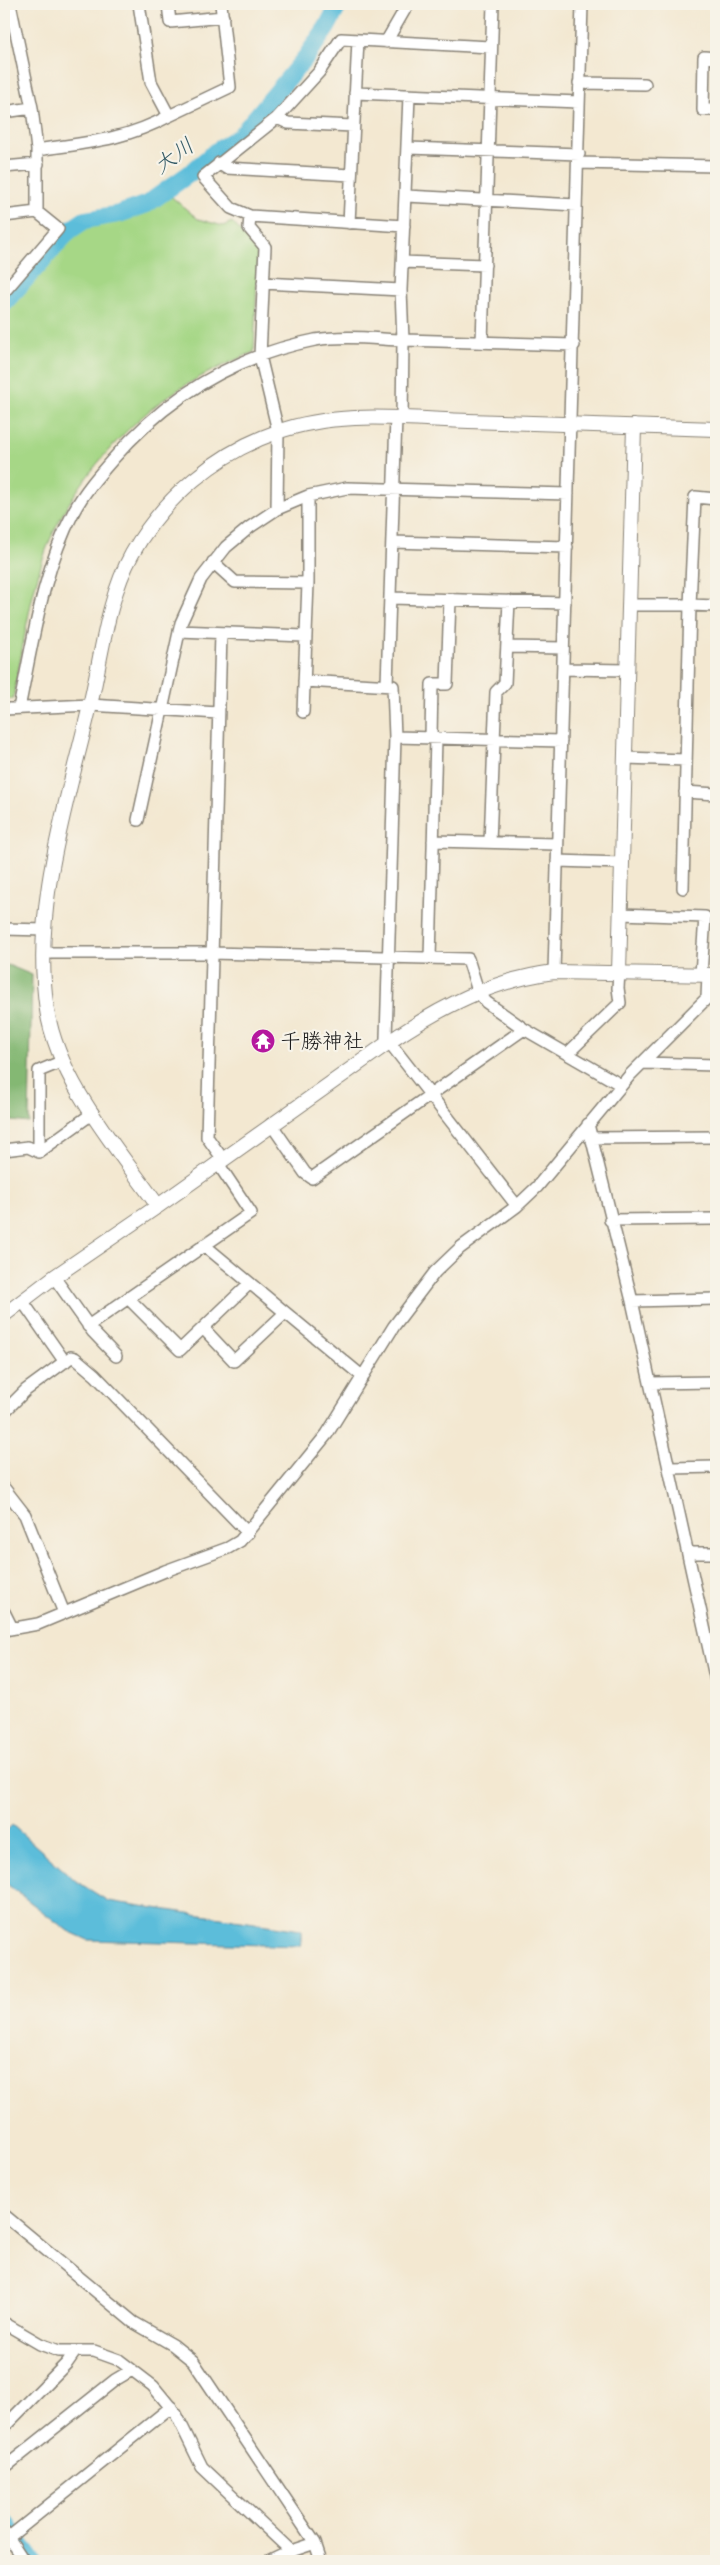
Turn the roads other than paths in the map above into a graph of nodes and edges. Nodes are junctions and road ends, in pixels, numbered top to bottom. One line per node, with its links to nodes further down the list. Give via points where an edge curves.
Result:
1 (10, 4): 19 (street)
2 (139, 4): 22 (street, via 151,82)
3 (168, 4): 8 (street, via 170,22)
4 (221, 4): 8 (street)
5 (408, 4): 10 (street)
6 (493, 4): 11 (street)
7 (582, 4): 13 (street)
8 (223, 18): 22 (street, via 230,87)
9 (358, 40): 10 (street); 15 (street); 23 (street, via 341,39 319,72)
10 (386, 42): 11 (street)
11 (490, 46): 17 (street)
12 (716, 58): 20 (street, via 704,57 703,110)
13 (579, 83): 14 (street); 18 (street)
14 (645, 84)
15 (355, 93): 16 (street); 24 (street)
16 (409, 96): 17 (street); 25 (street)
17 (489, 98): 18 (street); 27 (street)
18 (579, 102): 28 (street)
19 (32, 108): 21 (street); 26 (street)
20 (716, 110)
21 (4, 112)
22 (169, 116): 26 (street, via 134,133 98,142)
23 (277, 118): 24 (street, via 288,123); 29 (street)
24 (354, 126): 33 (street)
25 (408, 148): 27 (street); 34 (street)
26 (37, 150): 30 (street)
27 (488, 150): 28 (street); 35 (street)
28 (579, 158): 31 (street); 36 (street)
29 (219, 163): 33 (street, via 226,168); 39 (street, via 203,177 231,208)
30 (38, 164): 32 (street); 37 (street)
31 (716, 166)
32 (4, 167)
33 (351, 175): 40 (street)
34 (406, 196): 35 (street); 41 (street)
35 (486, 200): 36 (street); 43 (street)
36 (576, 205): 49 (street)
37 (38, 212): 38 (street); 46 (street, via 58,229)
38 (4, 216)
39 (250, 216): 40 (street); 44 (street, via 249,228 265,247)
40 (349, 223): 41 (street)
41 (404, 226): 42 (street)
42 (402, 262): 43 (street); 45 (street)
43 (484, 266): 48 (street)
44 (263, 283): 45 (street); 50 (street)
45 (401, 290): 47 (street)
46 (4, 292)
47 (403, 340): 48 (street); 50 (street, via 357,337 316,340); 51 (street)
48 (482, 342): 49 (street)
49 (574, 345): 52 (street)
50 (260, 356): 55 (street); 82 (street, via 219,374 174,400 139,430 95,479 74,511 43,593)
51 (399, 418): 52 (street); 55 (street, via 342,418); 56 (street)
52 (572, 424): 53 (street); 57 (street)
53 (634, 426): 54 (street); 69 (street)
54 (716, 429)
55 (278, 431): 60 (street); 81 (street, via 221,458 191,481 165,508 132,554 115,596)
56 (394, 490): 57 (street); 58 (street, via 347,488); 61 (street)
57 (568, 494): 62 (street)
58 (308, 496): 60 (street); 64 (street)
59 (716, 498): 70 (street, via 695,497)
60 (277, 509): 63 (street, via 250,527)
61 (392, 542): 62 (street); 65 (street)
62 (566, 547): 68 (street)
63 (213, 562): 64 (street, via 235,582); 72 (street, via 189,601)
64 (308, 583): 74 (street)
65 (390, 598): 66 (street); 80 (street)
66 (450, 599): 67 (street); 88 (street, via 447,684 432,684)
67 (509, 601): 68 (street); 75 (street)
68 (565, 603): 76 (street)
69 (629, 605): 70 (street); 78 (street)
70 (690, 606): 71 (street); 92 (street)
71 (716, 606)
72 (179, 631): 73 (street); 84 (street)
73 (221, 634): 74 (street); 85 (street)
74 (304, 636): 79 (street)
75 (508, 647): 76 (street); 89 (street, via 506,683 496,692)
76 (563, 648): 77 (street)
77 (564, 669): 78 (street); 90 (street)
78 (627, 670): 91 (street)
79 (304, 681): 80 (street); 86 (street)
80 (387, 684): 87 (street, via 394,686)
81 (90, 704): 82 (street); 84 (street); 104 (street, via 64,812)
82 (19, 708): 83 (street)
83 (4, 709)
84 (160, 709): 85 (street); 95 (street)
85 (218, 712): 106 (street)
86 (303, 712)
87 (395, 737): 88 (street); 107 (street)
88 (434, 738): 89 (street); 96 (street)
89 (494, 740): 90 (street); 97 (street)
90 (561, 741): 98 (street)
91 (625, 758): 92 (street); 100 (street)
92 (686, 760): 93 (street)
93 (685, 792): 94 (street); 101 (street)
94 (716, 794)
95 (138, 820)
96 (433, 841): 97 (street); 108 (street)
97 (490, 842): 98 (street)
98 (557, 844): 99 (street)
99 (557, 861): 100 (street); 109 (street)
100 (622, 862): 102 (street)
101 (683, 888)
102 (620, 914): 110 (street); 111 (street, via 705,917)
103 (4, 929): 104 (street)
104 (45, 930): 105 (street)
105 (44, 953): 106 (street); 116 (street, via 47,1012)
106 (211, 953): 107 (street); 128 (street, via 207,1138)
107 (388, 957): 108 (street); 114 (street, via 386,1038)
108 (430, 958): 112 (street, via 468,959)
109 (554, 972): 110 (street); 112 (street)
110 (619, 972): 111 (street); 115 (street, via 620,1003)
111 (708, 974): 117 (street, via 707,998)
112 (478, 991): 113 (street, via 486,1002); 114 (street)
113 (524, 1029): 115 (street); 120 (street)
114 (389, 1042): 120 (street); 122 (street)
115 (567, 1054): 119 (street)
116 (63, 1061): 121 (street); 127 (street, via 39,1071)
117 (644, 1063): 118 (street); 119 (street)
118 (716, 1065)
119 (621, 1085): 123 (street)
120 (430, 1095): 122 (street, via 312,1178 305,1173); 130 (street)
121 (93, 1113): 127 (street); 129 (street)
122 (271, 1124): 128 (street)
123 (588, 1124): 125 (street); 130 (street, via 543,1180)
124 (716, 1137): 125 (street)
125 (590, 1138): 132 (street)
126 (4, 1150): 127 (street, via 28,1147)
127 (39, 1152)
128 (219, 1160): 129 (street); 133 (street, via 251,1213)
129 (158, 1206): 134 (street)
130 (517, 1206): 146 (street, via 484,1228 435,1272 394,1326)
131 (716, 1219): 132 (street)
132 (610, 1220): 138 (street)
133 (204, 1245): 135 (street); 136 (street)
134 (54, 1277): 139 (street); 142 (street)
135 (250, 1283): 140 (street); 143 (street)
136 (129, 1299): 142 (street); 143 (street, via 180,1350)
137 (716, 1299): 138 (street)
138 (632, 1301): 148 (street)
139 (22, 1302): 141 (street); 145 (street)
140 (285, 1312): 143 (street, via 234,1361); 146 (street)
141 (4, 1316)
142 (88, 1326): 144 (street)
143 (203, 1328)
144 (116, 1356)
145 (65, 1362): 149 (street); 153 (street, via 75,1358 95,1375)
146 (363, 1377): 153 (street, via 327,1434)
147 (716, 1382): 148 (street)
148 (650, 1383): 151 (street)
149 (5, 1406)
150 (716, 1467): 151 (street)
151 (671, 1468): 154 (street)
152 (4, 1488): 157 (street, via 25,1515)
153 (248, 1534): 157 (street, via 228,1548)
154 (689, 1553): 155 (street); 158 (street)
155 (716, 1553)
156 (4, 1612): 159 (street)
157 (64, 1613): 159 (street, via 38,1624)
158 (711, 1628): 160 (street)
159 (8, 1629)
160 (716, 1681)
161 (4, 2215): 169 (street, via 133,2322 173,2344 193,2360)
162 (6, 2328): 163 (street, via 58,2351)
163 (74, 2352): 164 (street, via 94,2351 119,2360); 166 (street)
164 (132, 2370): 165 (street, via 153,2386); 167 (street)
165 (171, 2407): 168 (street); 170 (street, via 202,2467)
166 (4, 2427)
167 (4, 2468)
168 (10, 2534): 171 (street)
169 (315, 2543): 170 (street); 173 (street)
170 (291, 2550): 172 (street)
171 (24, 2561)
172 (268, 2561)
173 (322, 2561)

